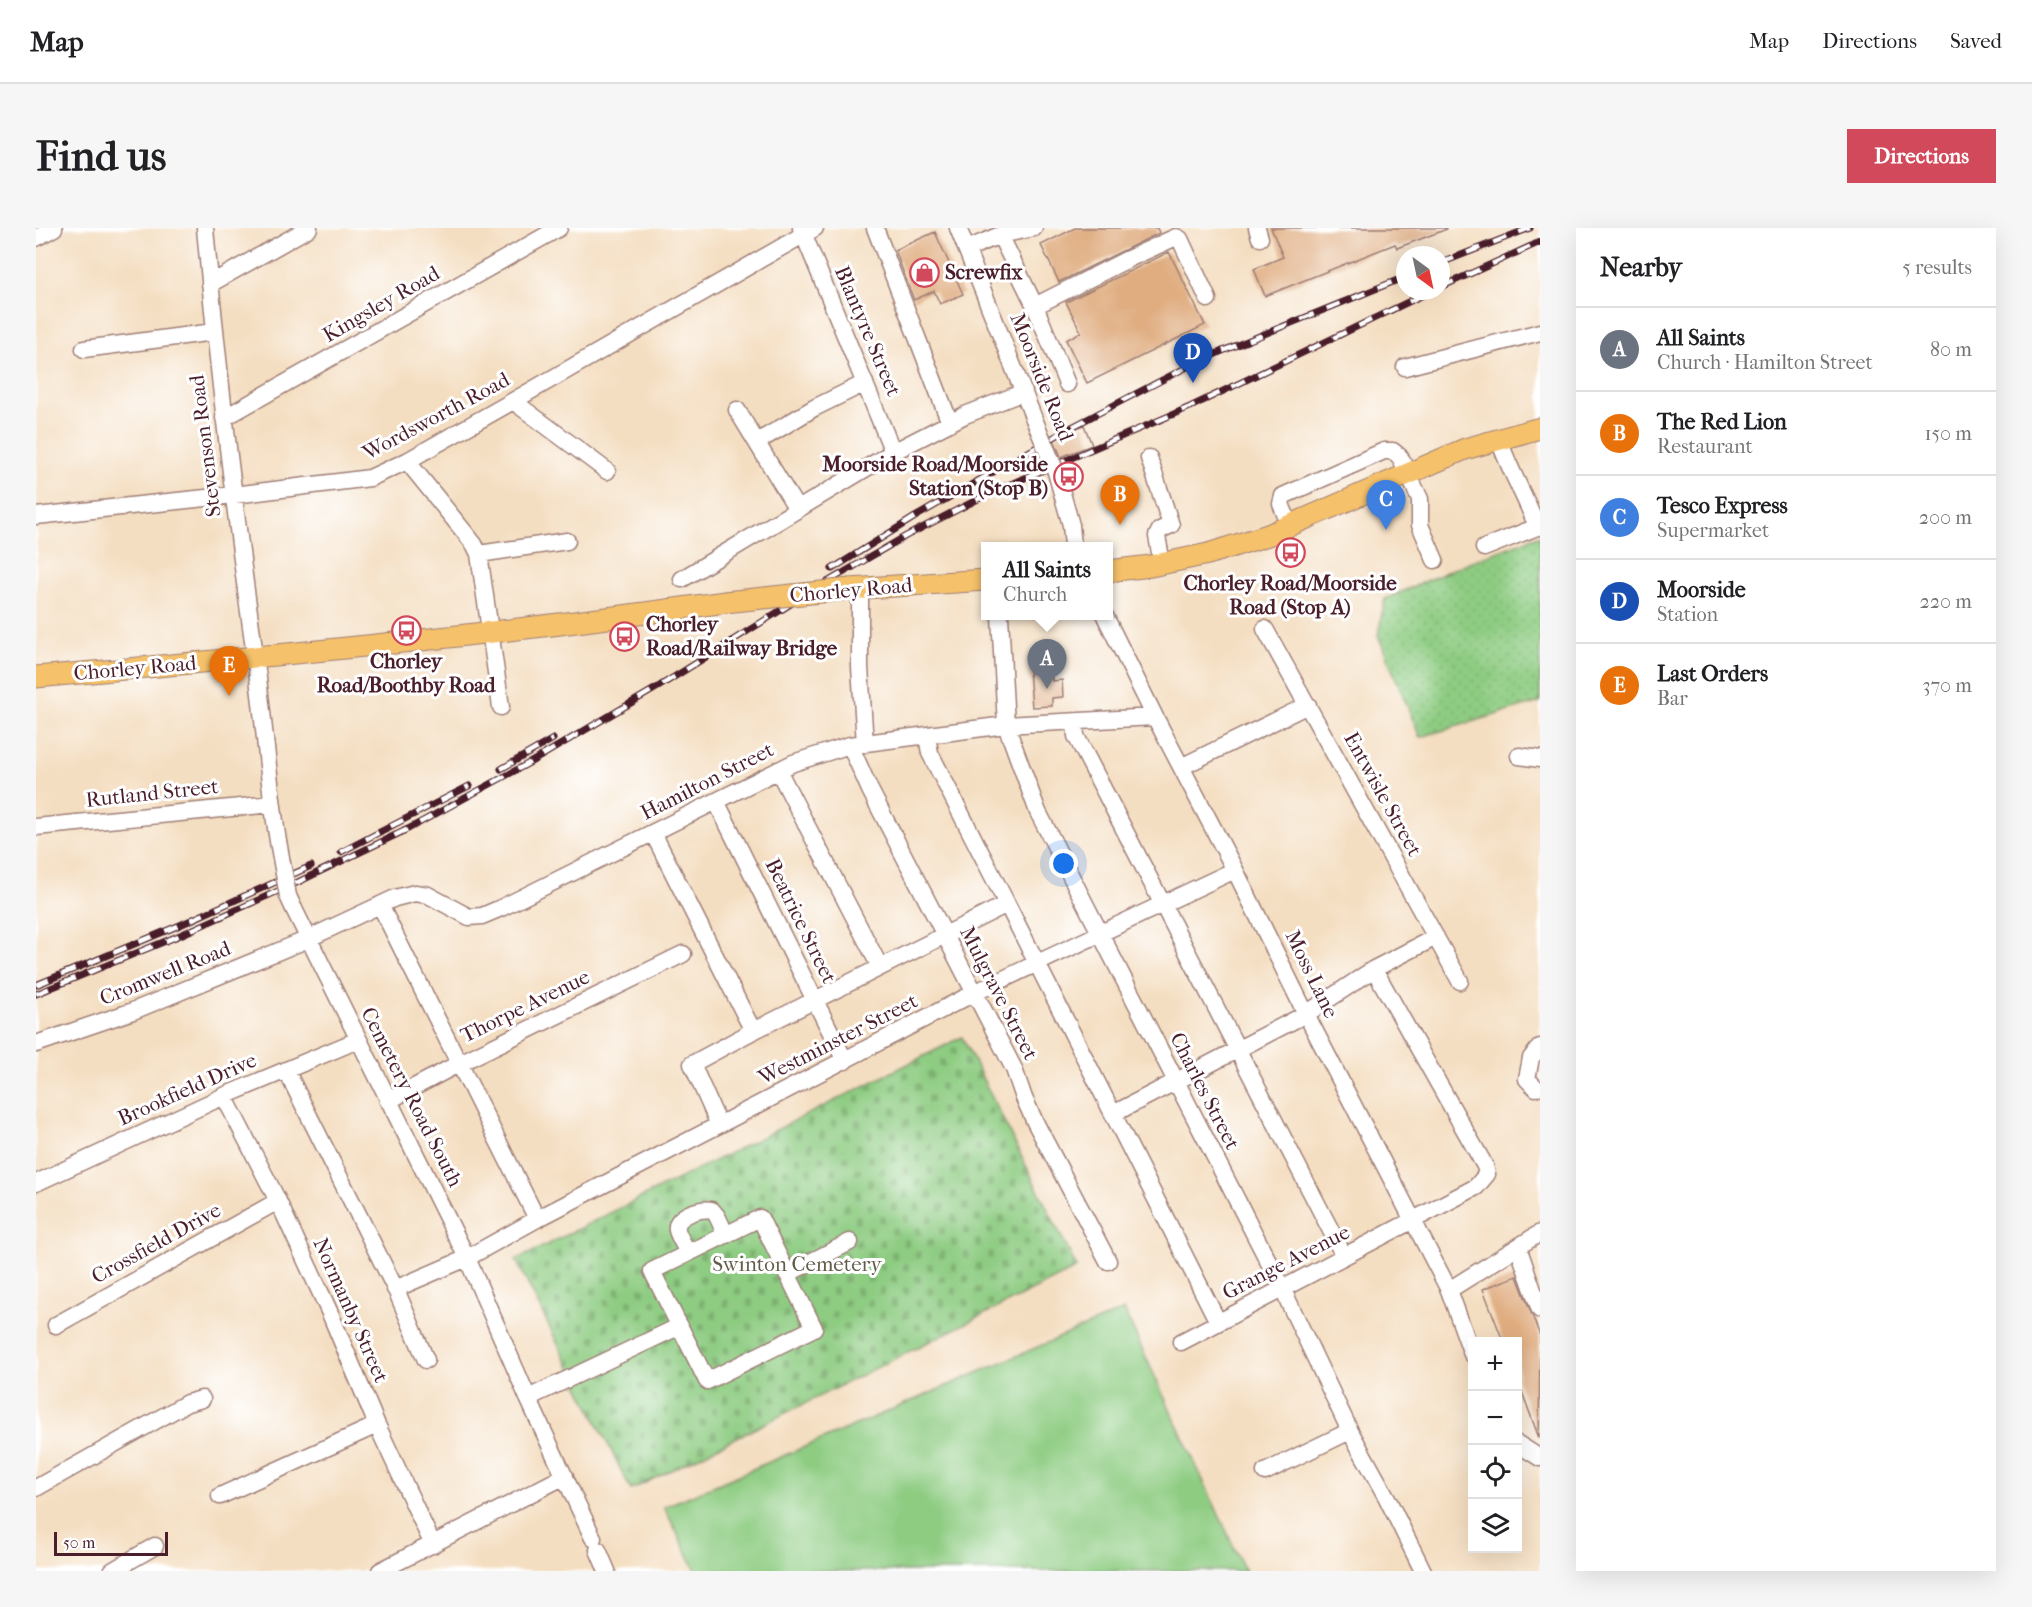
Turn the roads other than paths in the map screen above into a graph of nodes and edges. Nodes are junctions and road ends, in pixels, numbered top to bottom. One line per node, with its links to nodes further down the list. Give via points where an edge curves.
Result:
1 (54, 228): 10 (street)
2 (205, 228): 12 (street, Stevenson Road)
3 (309, 228): 12 (street)
4 (559, 228): 24 (street, Kingsley Road)
5 (875, 228): 25 (street)
6 (958, 228): 11 (street, Moorside Road)
7 (1034, 228): 9 (street)
8 (806, 230): 19 (street, Blantyre Street); 22 (street, Wordsworth Road)
9 (994, 234): 11 (street); 14 (street)
10 (36, 238)
11 (967, 249): 21 (street, Moorside Road)
12 (210, 284): 15 (street, Stevenson Road)
13 (1208, 299): 14 (street, via 1176,237)
14 (1035, 306): 20 (street)
15 (214, 332): 17 (street); 24 (street, Stevenson Road)
16 (1540, 332): 18 (street)
17 (84, 349)
18 (1405, 367)
19 (865, 383): 28 (street); 29 (street, Blantyre Street)
20 (1067, 384)
21 (1024, 392): 25 (street); 40 (street, Moorside Road, bridge, via 1056,472)
22 (513, 401): 31 (street, Wordsworth Road); 32 (street)
23 (737, 410): 28 (street)
24 (224, 418): 34 (street, Stevenson Road)
25 (950, 423): 29 (street)
26 (1540, 428): 27 (main road)
27 (1499, 439): 33 (main road); 38 (street)
28 (757, 442): 35 (street)
29 (893, 452): 35 (street)
30 (1149, 458): 44 (street, via 1171,525 1157,536)
31 (407, 461): 34 (street, Wordsworth Road, via 370,478); 42 (street)
32 (607, 471)
33 (1409, 473): 37 (main road); 37 (street, via 1400,457 1389,450 1286,494 1281,504); 43 (street, via 1420,499 1420,525)
34 (234, 495): 36 (street, Wordsworth Road); 53 (street, Stevenson Road)
35 (797, 509): 46 (street)
36 (36, 516)
37 (1290, 526): 44 (main road, via 1208,554)
38 (1538, 527): 41 (street)
39 (567, 541): 42 (street)
40 (1073, 542)
41 (1484, 548)
42 (479, 554): 52 (street)
43 (1435, 560)
44 (1162, 564): 45 (main road)
45 (1113, 570)
46 (682, 579)
47 (981, 580): 48 (main road, Chorley Road)
48 (855, 589): 52 (main road, Chorley Road, bridge); 61 (street, Mulgrave Street, via 860,667)
49 (1000, 620): 59 (street, Charles Street)
50 (1107, 620): 57 (street, Moss Lane)
51 (1265, 629): 55 (street, Entwisle Street)
52 (490, 632): 53 (main road, Chorley Road); 56 (street)
53 (255, 657): 54 (main road, Chorley Road); 67 (street, Cemetery Road South)
54 (36, 677)
55 (1308, 705): 64 (street); 76 (street, Entwisle Street)
56 (501, 706)
57 (1155, 717): 58 (street, Hamilton Street); 64 (street, Moss Lane)
58 (1075, 722): 59 (street, Hamilton Street); 71 (street, via 1076,736)
59 (1006, 725): 60 (street, Hamilton Street); 74 (street, Charles Street, via 1038,812)
60 (927, 736): 61 (street, Hamilton Street); 72 (street, via 930,753)
61 (858, 745): 65 (street, Hamilton Street); 75 (street, Mulgrave Street, via 870,790)
62 (1519, 756): 63 (street)
63 (1540, 759)
64 (1181, 767): 70 (street, Moss Lane)
65 (778, 770): 66 (street, Hamilton Street); 80 (street)
66 (716, 801): 69 (street, Hamilton Street); 84 (street, Beatrice Street)
67 (272, 804): 68 (street, Rutland Street); 77 (street, Cemetery Road South, bridge, via 288,896)
68 (36, 827)
69 (654, 833): 73 (street, Hamilton Street, via 482,916 469,917 428,895 415,893); 86 (street)
70 (1235, 870): 71 (street, Westminster Street); 85 (street, Moss Lane)
71 (1162, 903): 74 (street, Westminster Street); 90 (street)
72 (1007, 904): 75 (street); 79 (street)
73 (380, 905): 77 (street, Hamilton Street); 92 (street)
74 (1100, 932): 79 (street, Westminster Street); 94 (street, Charles Street)
75 (944, 935): 80 (street); 83 (street, Mulgrave Street)
76 (1436, 937): 81 (street); 82 (street, Entwisle Street)
77 (309, 939): 87 (street, Cemetery Road South); 88 (street, Cromwell Road, via 133,1011)
78 (683, 954): 92 (street, Thorpe Avenue)
79 (1037, 963): 83 (street, Westminster Street); 98 (street)
80 (880, 968): 84 (street)
81 (1374, 969): 85 (street); 103 (street, Grange Avenue, via 1487,1169 1476,1187)
82 (1460, 981)
83 (976, 992): 91 (street, Westminster Street); 108 (street, Mulgrave Street, via 1035,1122)
84 (815, 1000): 86 (street); 91 (street, Beatrice Street)
85 (1306, 1014): 90 (street); 103 (street, Moss Lane)
86 (753, 1031): 99 (street, via 692,1064)
87 (358, 1040): 93 (street, Brookfield Drive); 97 (street, Cemetery Road South)
88 (36, 1044)
89 (1540, 1047): 95 (street, via 1531,1058)
90 (1238, 1049): 94 (street); 110 (street)
91 (845, 1061): 99 (street, Westminster Street)
92 (460, 1063): 97 (street, Thorpe Avenue); 102 (street)
93 (286, 1070): 96 (street, Brookfield Drive); 114 (street)
94 (1175, 1082): 98 (street); 113 (street, Charles Street)
95 (1526, 1084)
96 (224, 1096): 100 (street, Brookfield Drive); 101 (street, Normanby Street)
97 (388, 1101): 111 (street, Cemetery Road South)
98 (1113, 1114): 117 (street)
99 (719, 1125): 102 (street, Westminster Street)
100 (36, 1183)
101 (278, 1201): 118 (street, Crossfield Drive); 125 (street, Normanby Street)
102 (537, 1219): 111 (street, Westminster Street)
103 (1412, 1222): 110 (street, Grange Avenue); 115 (street, Moss Lane)
104 (1540, 1233): 107 (street)
105 (726, 1234): 109 (street); 109 (street, via 712,1210 698,1210 682,1218 676,1229); 112 (street, via 760,1218)
106 (850, 1242): 112 (street)
107 (1518, 1247): 115 (street); 116 (street)
108 (1109, 1251)
109 (688, 1253): 119 (street, via 652,1271)
110 (1344, 1256): 113 (street, Grange Avenue)
111 (467, 1258): 114 (street, Westminster Street); 123 (street, Cemetery Road South)
112 (787, 1274): 119 (street, via 814,1328 707,1381)
113 (1282, 1288): 117 (street, Grange Avenue); 126 (street, Charles Street)
114 (395, 1289): 122 (street)
115 (1449, 1290): 120 (street, Moss Lane)
116 (1540, 1310)
117 (1218, 1322): 121 (street, Grange Avenue)
118 (56, 1325)
119 (680, 1326): 123 (street)
120 (1468, 1341)
121 (1181, 1342)
122 (426, 1360)
123 (528, 1398): 130 (street, Cemetery Road South)
124 (202, 1400): 131 (street, via 187,1402)
125 (377, 1425): 132 (street); 133 (street, Normanby Street)
126 (1350, 1431): 129 (street); 135 (street, Charles Street)
127 (1520, 1445): 128 (street)
128 (1540, 1458)
129 (1265, 1472)
130 (565, 1476): 133 (street); 138 (street, Cemetery Road South)
131 (36, 1488)
132 (220, 1496)
133 (433, 1545): 137 (street)
134 (155, 1546): 136 (street)
135 (1420, 1570)
136 (112, 1571)
137 (380, 1571)
138 (607, 1571)

